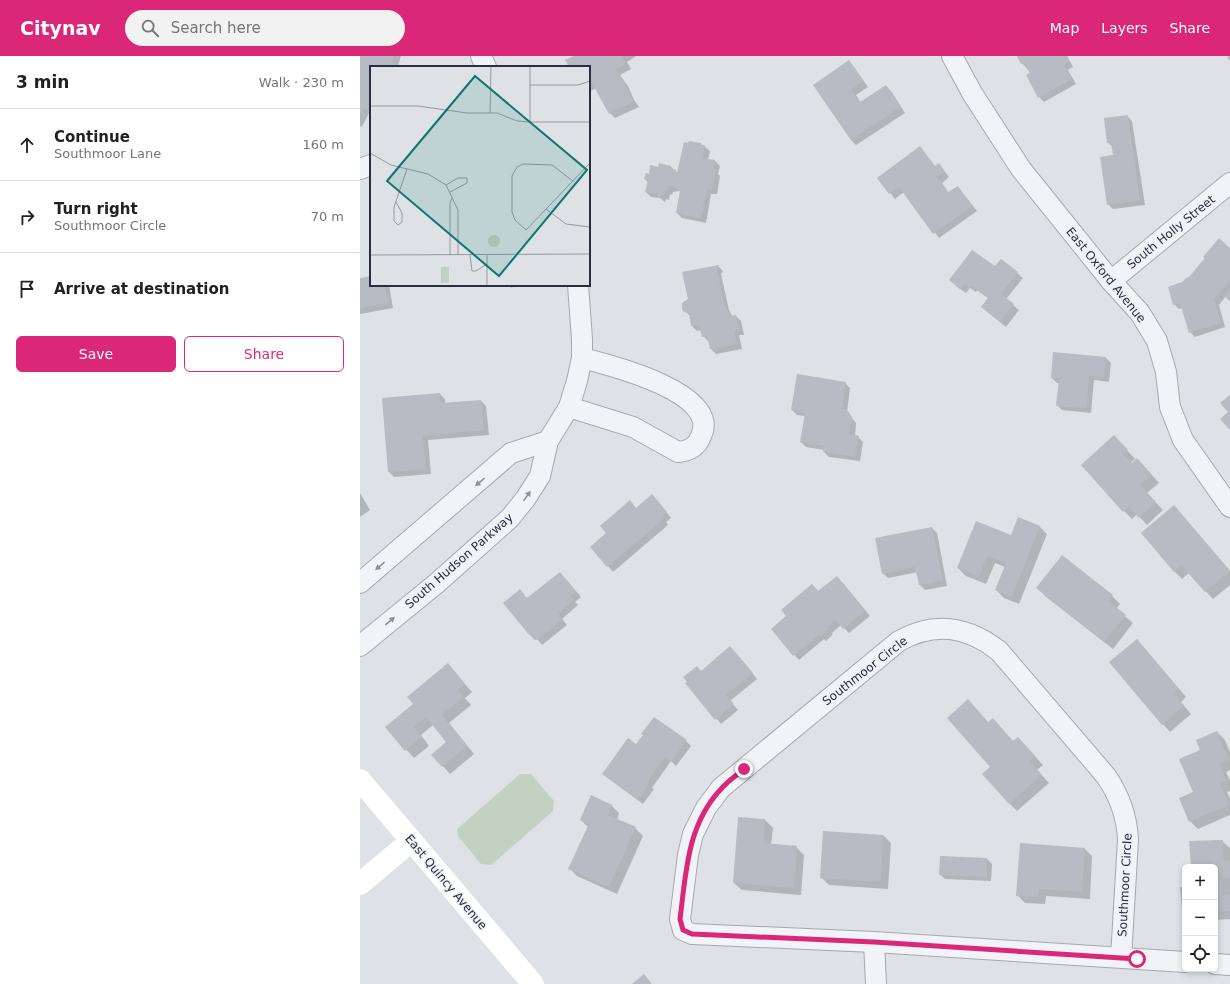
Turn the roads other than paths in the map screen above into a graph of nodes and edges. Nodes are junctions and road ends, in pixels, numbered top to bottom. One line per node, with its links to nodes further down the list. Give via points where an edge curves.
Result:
1 (481, 56): 3 (street)
2 (952, 56): 7 (street, East Oxford Avenue, via 972,93 1021,169)
3 (486, 66)
4 (370, 165): 5 (street)
5 (360, 169)
6 (1230, 183): 7 (street, South Holly Street)
7 (1111, 281): 12 (street, East Oxford Avenue, via 1140,312 1157,341 1166,372 1170,407 1177,427 1189,449)
8 (578, 286): 9 (street, South Hudson Parkway)
9 (582, 358): 10 (street, South Hudson Parkway); 10 (street, via 634,372 667,387 698,410 704,420 704,432 693,448 686,452 678,452 633,427)
10 (570, 407): 11 (street, South Hudson Parkway)
11 (548, 441): 13 (street, one-way to 13, via 511,453); 14 (street, South Hudson Parkway, one-way to 11, via 437,583 510,518 540,476)
12 (1230, 507)
13 (360, 583)
14 (360, 646)
15 (360, 780): 16 (street, East Quincy Avenue)
16 (411, 841): 17 (street); 23 (street, East Quincy Avenue)
17 (360, 884)
18 (874, 942): 19 (street); 19 (street, Southmoor Circle, via 692,934 683,930 680,919 693,834 706,808 721,788 899,641 931,629 958,629 973,634 999,650 1115,789 1123,808 1128,840); 24 (street)
19 (1121, 958): 20 (street)
20 (1182, 962)
21 (1218, 964): 22 (street)
22 (1230, 965)
23 (533, 984)
24 (876, 984)

